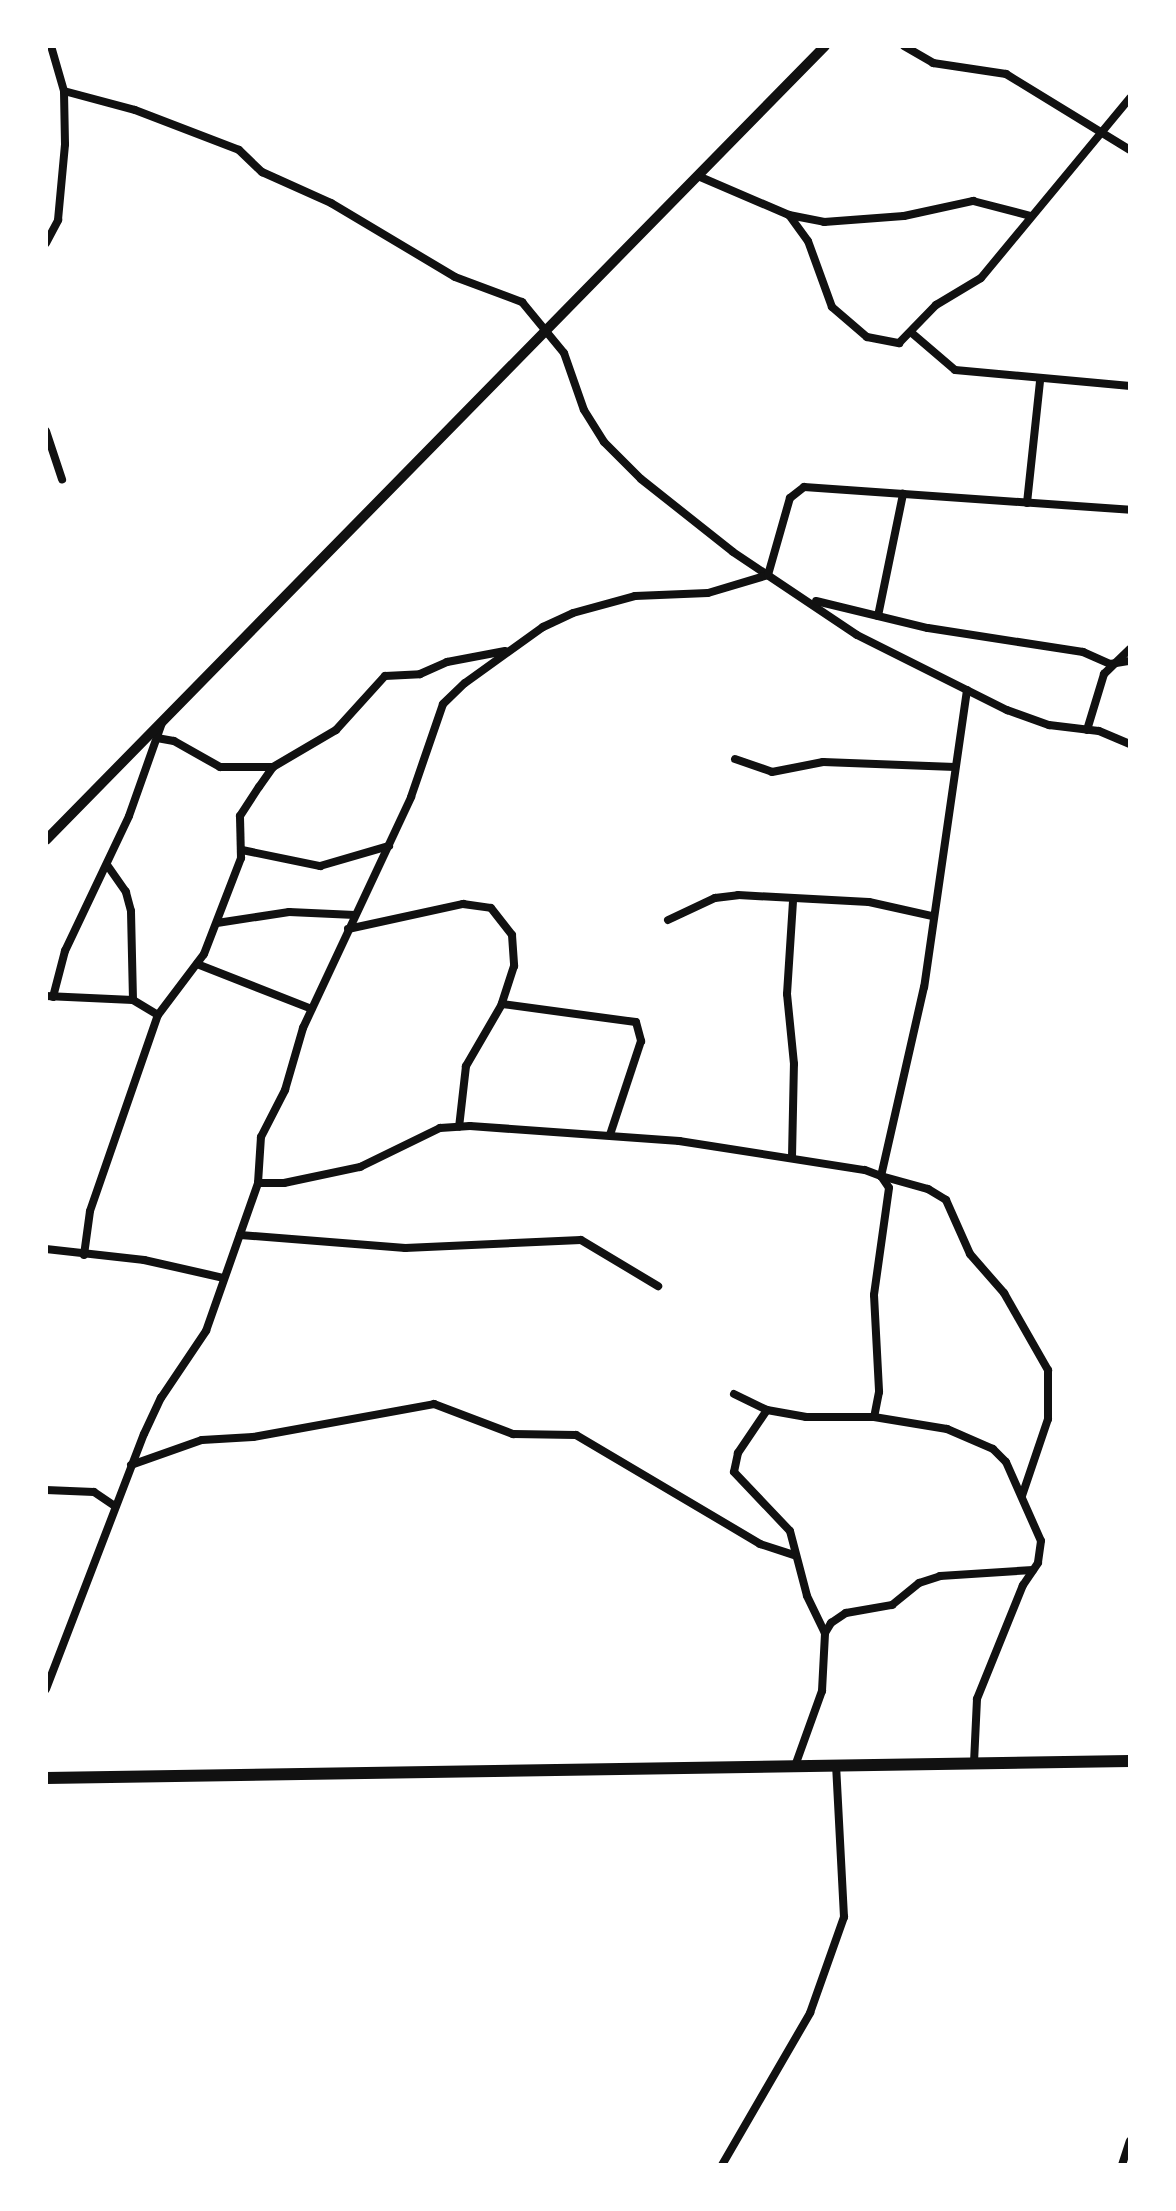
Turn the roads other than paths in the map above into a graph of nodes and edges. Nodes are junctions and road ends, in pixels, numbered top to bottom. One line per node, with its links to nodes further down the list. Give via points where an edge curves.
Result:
1 (51, 46): 4 (street)
2 (825, 46): 8 (street)
3 (904, 46): 6 (street, via 933,63 1006,74)
4 (64, 91): 11 (street, via 63,187 58,220); 12 (street, via 135,110 239,150 262,172 331,203 455,277 522,302)
5 (1130, 98): 6 (street)
6 (1103, 134): 7 (street); 10 (street)
7 (1130, 150)
8 (698, 176): 9 (street); 12 (street)
9 (789, 215): 10 (street, via 824,222 892,217 973,201); 13 (street, via 808,241 832,307 867,337 886,344)
10 (1031, 216): 13 (street, via 981,278 936,305)
11 (46, 243)
12 (548, 328): 21 (street, via 604,442 695,524); 29 (street)
13 (913, 334): 14 (street, via 955,370)
14 (1040, 381): 15 (street); 19 (street)
15 (1130, 386)
16 (46, 431): 17 (street)
17 (62, 479)
18 (903, 494): 19 (street); 21 (street, via 804,487 795,492); 23 (street)
19 (1027, 503): 20 (street)
20 (1130, 510)
21 (768, 575): 22 (street); 25 (street, via 708,593 604,603 543,627)
22 (811, 600): 23 (street); 28 (street, via 857,635)
23 (878, 616): 27 (street, via 1083,652)
24 (1130, 649): 27 (street)
25 (509, 650): 34 (street, via 447,662 420,674 385,676 336,730); 37 (street, via 443,704)
26 (1130, 661): 27 (street)
27 (1110, 664): 30 (street)
28 (967, 690): 30 (street, via 1049,725); 35 (street)
29 (163, 721): 31 (street); 36 (street)
30 (1087, 730): 32 (street)
31 (157, 738): 34 (street, via 174,741 220,767); 39 (street)
32 (1130, 744)
33 (735, 759): 35 (street, via 772,772 823,762)
34 (273, 767): 38 (street, via 240,816)
35 (955, 767): 42 (street)
36 (46, 840)
37 (389, 846): 38 (street, via 320,866); 41 (street)
38 (242, 850): 44 (street)
39 (108, 866): 47 (street, via 65,951); 48 (street, via 126,892 131,911)
40 (793, 902): 42 (street, via 869,902); 43 (street, via 738,895 715,898); 54 (street, via 787,994 794,1064)
41 (355, 915): 44 (street, via 289,912); 45 (street)
42 (932, 916): 55 (street, via 924,987)
43 (668, 920)
44 (217, 923): 46 (street)
45 (348, 929): 49 (street, via 463,904 491,908 512,935 514,966); 50 (street)
46 (197, 964): 50 (street); 51 (street)
47 (49, 997): 48 (street)
48 (133, 1000): 51 (street)
49 (502, 1004): 52 (street, via 466,1066); 53 (street, via 636,1022 641,1041)
50 (312, 1009): 56 (street, via 285,1090 261,1137)
51 (158, 1015): 59 (street, via 90,1211)
52 (459, 1127): 53 (street); 56 (street, via 415,1138 360,1167 284,1183)
53 (610, 1135): 54 (street, via 737,1146)
54 (792, 1157): 55 (street)
55 (881, 1176): 64 (street, via 889,1188 874,1295 879,1392); 67 (street, via 928,1189 946,1200 970,1254 1004,1293 1048,1370 1048,1419)
56 (258, 1183): 57 (street)
57 (240, 1235): 60 (street); 61 (street, via 405,1248 581,1240)
58 (46, 1249): 59 (street)
59 (84, 1255): 60 (street, via 144,1260)
60 (224, 1278): 65 (street, via 206,1331 161,1398)
61 (658, 1286)
62 (734, 1394): 63 (street)
63 (767, 1410): 64 (street, via 806,1417); 69 (street, via 738,1453 734,1472 790,1531)
64 (874, 1417): 67 (street, via 947,1429 993,1449)
65 (131, 1465): 68 (street); 69 (street, via 202,1440 253,1437 434,1404 513,1434 576,1435 747,1537)
66 (46, 1490): 68 (street, via 94,1492)
67 (1022, 1496): 70 (street, via 1041,1541)
68 (115, 1506): 72 (street)
69 (794, 1555): 71 (street)
70 (1033, 1570): 71 (street, via 940,1576 919,1583 892,1605 846,1613); 74 (street, via 977,1699)
71 (825, 1633): 76 (street, via 822,1691)
72 (46, 1689)
73 (1130, 1761): 74 (main road)
74 (974, 1763): 75 (main road)
75 (836, 1765): 76 (main road); 79 (street, via 844,1917 810,2013)
76 (795, 1766): 77 (main road)
77 (46, 1778)
78 (1130, 2141): 80 (street)
79 (722, 2165)
80 (1122, 2165)

